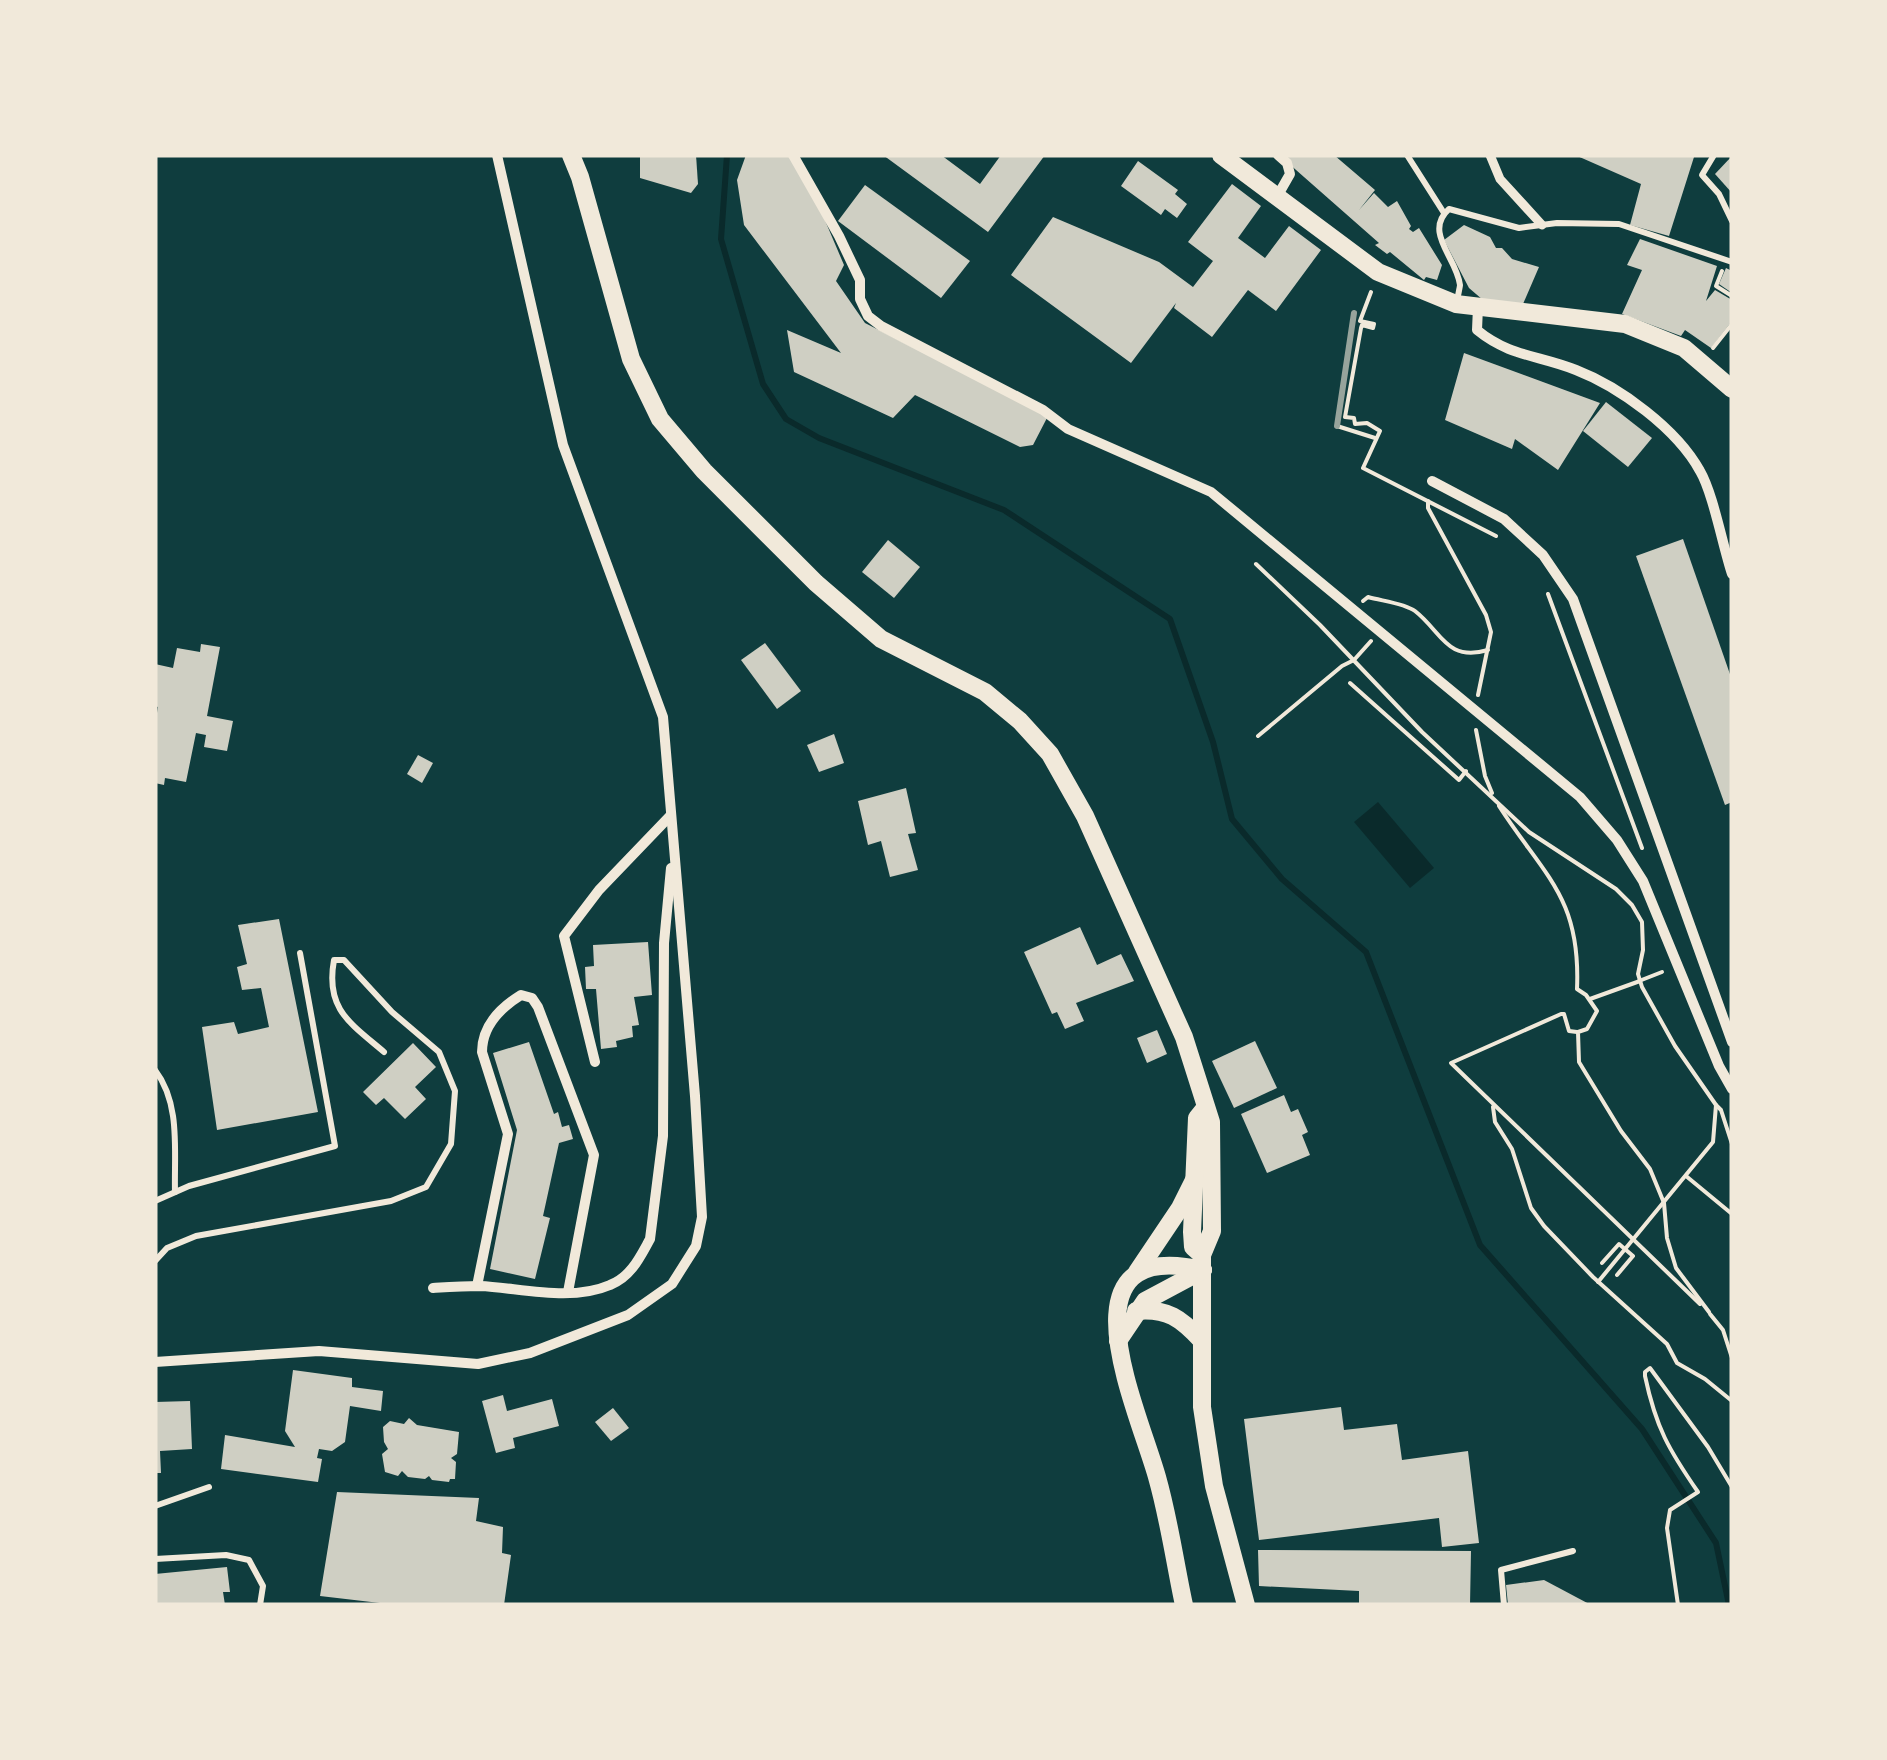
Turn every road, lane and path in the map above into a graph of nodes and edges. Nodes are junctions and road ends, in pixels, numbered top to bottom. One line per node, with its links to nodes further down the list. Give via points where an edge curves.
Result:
1 (497, 155): 41 (street, via 563,446 663,717)
2 (571, 155): 56 (main road, via 631,359 660,419 829,595 881,639 985,692 1050,754 1184,1037)
3 (793, 155): 53 (street, via 860,280 868,316 1068,429 1211,492 1580,798 1643,882)
4 (1221, 155): 9 (main road)
5 (1278, 155): 9 (street, via 1290,174)
6 (1407, 155): 10 (lane)
7 (1490, 155): 12 (street, via 1500,178)
8 (1714, 155): 11 (lane, via 1702,175)
9 (1278, 195): 16 (main road, via 1378,272)
10 (1444, 213): 12 (lane, via 1520,228); 16 (lane, via 1438,228 1460,286)
11 (1732, 220)
12 (1542, 225): 13 (lane, via 1618,224)
13 (1728, 263): 15 (path, via 1716,286)
14 (1374, 286): 19 (path)
15 (1732, 296)
16 (1456, 304): 17 (main road)
17 (1478, 307): 22 (main road, via 1625,324 1684,348); 29 (street, via 1478,330 1498,347 1576,370 1627,396 1680,444 1702,472)
18 (1354, 312): 19 (path)
19 (1362, 312): 24 (path, via 1360,321 1374,324 1360,328 1345,418 1380,431)
20 (1731, 326): 21 (path)
21 (1714, 346)
22 (1732, 388)
23 (1337, 426): 24 (path)
24 (1376, 439): 26 (path, via 1363,468)
25 (1432, 482): 49 (street, via 1504,519 1543,555 1573,599)
26 (1428, 500): 27 (path); 33 (path, via 1486,615)
27 (1498, 537)
28 (1256, 564): 34 (path)
29 (1732, 574)
30 (1544, 584): 43 (path)
31 (1368, 598): 33 (path, via 1413,609 1456,651)
32 (1372, 639): 34 (path)
33 (1488, 650): 36 (path)
34 (1354, 660): 38 (path); 39 (path)
35 (1350, 684): 39 (path, via 1458,780)
36 (1476, 705)
37 (1476, 728): 40 (path)
38 (1258, 736)
39 (1466, 770): 40 (path)
40 (1495, 799): 46 (path, via 1529,832 1632,906 1642,922); 47 (path, via 1556,884 1578,959 1577,990)
41 (671, 815): 42 (street); 51 (street, via 564,936)
42 (673, 837): 74 (street, via 664,943 663,1136 650,1239 630,1272 610,1286); 82 (street, via 702,1217 696,1246 672,1284 628,1315 530,1353 478,1364 319,1351)
43 (1644, 853)
44 (300, 953): 60 (lane, via 335,1146)
45 (1671, 968): 46 (path)
46 (1637, 982): 47 (path); 55 (path)
47 (1590, 999): 48 (path, via 1596,1017)
48 (1578, 1032): 54 (path, via 1570,1031 1561,1014 1451,1063); 62 (path, via 1579,1062 1650,1169)
49 (1732, 1042)
50 (384, 1052): 66 (lane, via 332,997 334,960 344,960 440,1052 455,1091 451,1144 426,1187 391,1201 196,1236)
51 (594, 1062)
52 (155, 1070): 60 (lane, via 170,1094)
53 (1732, 1088)
54 (1492, 1103): 64 (path); 71 (path, via 1531,1208)
55 (1716, 1105): 57 (path); 58 (path, via 1713,1142)
56 (1205, 1108): 59 (main road, via 1197,1118); 67 (main road, via 1214,1151 1212,1232)
57 (1732, 1144)
58 (1686, 1176): 62 (path); 63 (path)
59 (1194, 1178): 67 (main road, via 1193,1247); 69 (main road)
60 (175, 1192): 61 (lane)
61 (155, 1201)
62 (1664, 1203): 64 (path); 76 (path, via 1676,1268)
63 (1732, 1214)
64 (1632, 1240): 65 (path); 76 (path)
65 (1625, 1248): 68 (path, via 1618,1244); 70 (path, via 1633,1256); 71 (path)
66 (155, 1261)
67 (1203, 1263): 69 (main road, via 1160,1264); 75 (main road); 79 (main road)
68 (1602, 1263)
69 (1136, 1273): 80 (main road, via 1118,1302)
70 (1618, 1275)
71 (1598, 1282): 83 (path, via 1667,1344 1678,1363)
72 (477, 1286): 73 (street); 74 (street); 74 (street, via 508,1134 482,1040 494,1016 521,995 538,1007 594,1155)
73 (433, 1288)
74 (568, 1292)
75 (1136, 1311): 79 (main road, via 1177,1316); 80 (main road)
76 (1709, 1312): 77 (path)
77 (1724, 1330): 78 (path); 81 (path)
78 (1732, 1338)
79 (1202, 1340): 91 (main road, via 1202,1407 1212,1470)
80 (1118, 1342): 90 (main road, via 1160,1488)
81 (1732, 1358)
82 (155, 1362)
83 (1732, 1401)
84 (209, 1487): 86 (lane)
85 (1732, 1487): 93 (path, via 1650,1368 1645,1376 1654,1419 1698,1492 1670,1510 1666,1528)
86 (155, 1506)
87 (1573, 1551): 92 (lane, via 1501,1570)
88 (155, 1559): 89 (lane, via 249,1560 262,1586)
89 (260, 1605)
90 (1184, 1605)
91 (1246, 1605)
92 (1504, 1605)
93 (1678, 1605)

